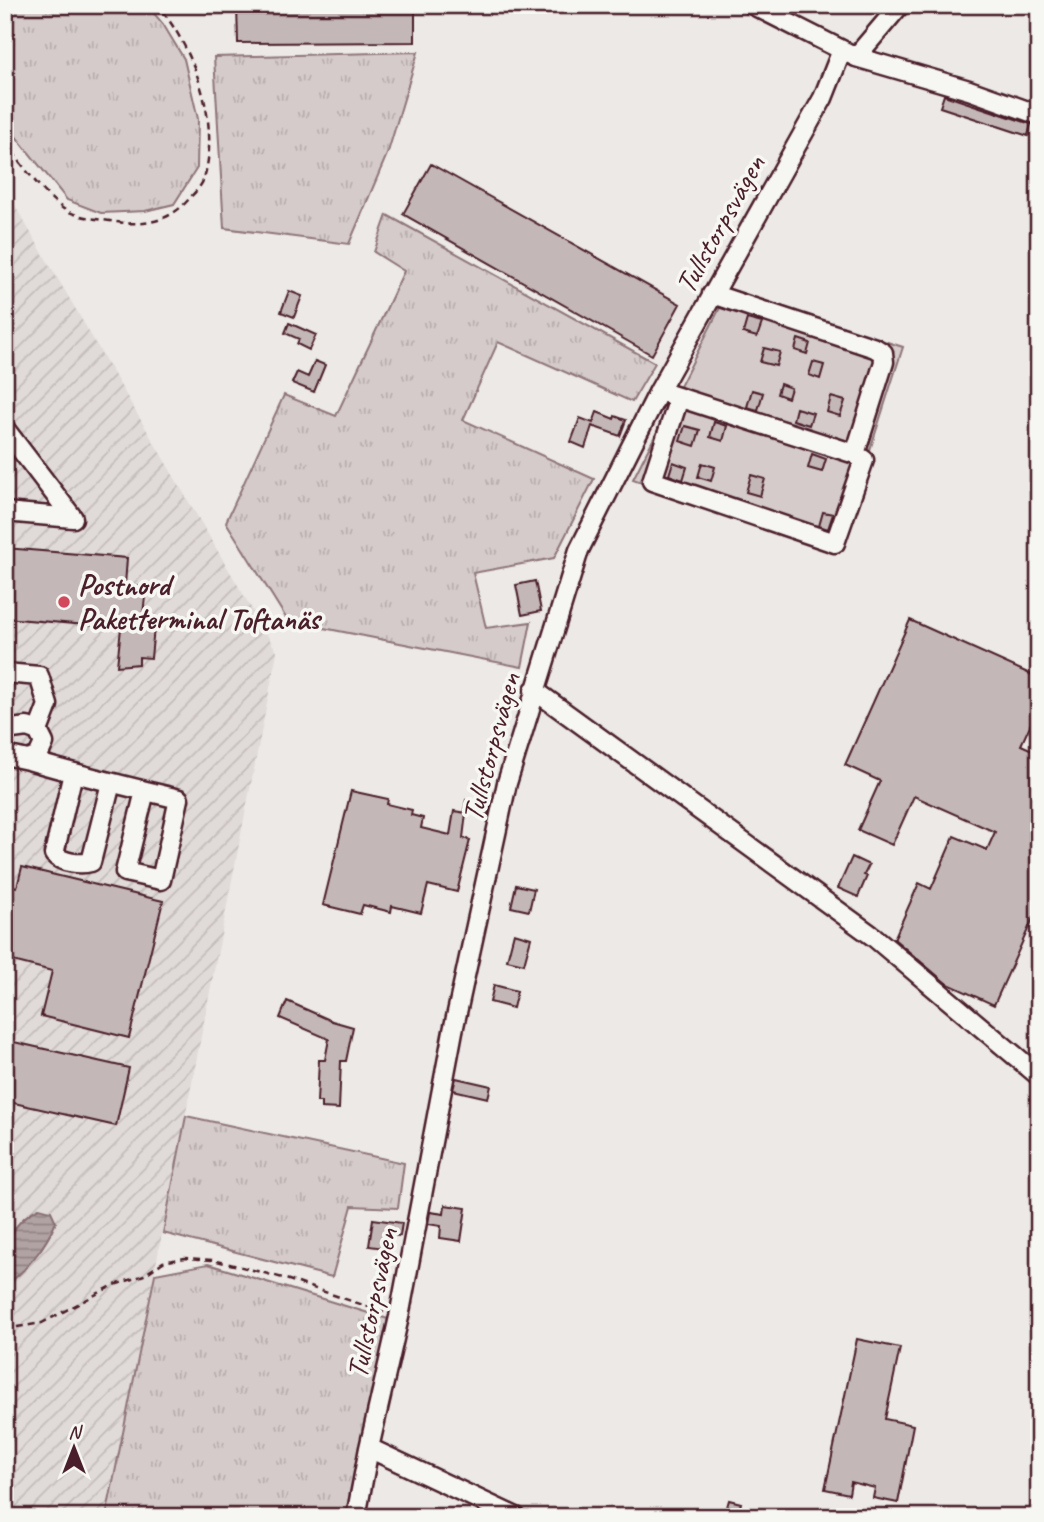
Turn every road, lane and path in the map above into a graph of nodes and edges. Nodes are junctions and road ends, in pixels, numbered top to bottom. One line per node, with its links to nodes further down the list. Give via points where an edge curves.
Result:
1 (157, 5): 6 (path, via 189,53 203,95 209,142 204,181 184,205 163,221 128,223 62,209)
2 (753, 5): 4 (street)
3 (900, 5): 4 (street, Tullstorpsvägen)
4 (849, 53): 5 (street); 7 (street, Tullstorpsvägen)
5 (1039, 115)
6 (5, 142)
7 (712, 295): 8 (street, Tullstorpsvägen); 11 (street, via 883,353)
8 (659, 391): 9 (street); 14 (street, Tullstorpsvägen, via 579,550)
9 (680, 398): 11 (street); 11 (street, via 652,481 835,543 863,460)
10 (5, 429): 12 (street, via 73,518)
11 (855, 454)
12 (5, 512)
13 (5, 673): 16 (street, via 39,676 48,705)
14 (534, 690): 22 (street, via 874,937); 23 (street, Tullstorpsvägen, via 507,783 453,1031)
15 (5, 730): 16 (street, via 27,727)
16 (38, 731): 18 (street, via 44,743 38,756)
17 (5, 755): 18 (street)
18 (28, 760): 19 (street)
19 (73, 773): 20 (street); 20 (street, via 54,854 74,863 92,862)
20 (111, 783): 21 (street)
21 (145, 791): 21 (street, via 179,799 161,880 125,872)
22 (1039, 1076)
23 (399, 1317): 24 (path, via 283,1278 185,1258 163,1262 42,1323); 25 (street, Tullstorpsvägen)
24 (5, 1329)
25 (369, 1448): 26 (street, Tullstorpsvägen); 27 (street)
26 (356, 1517)
27 (516, 1517)

